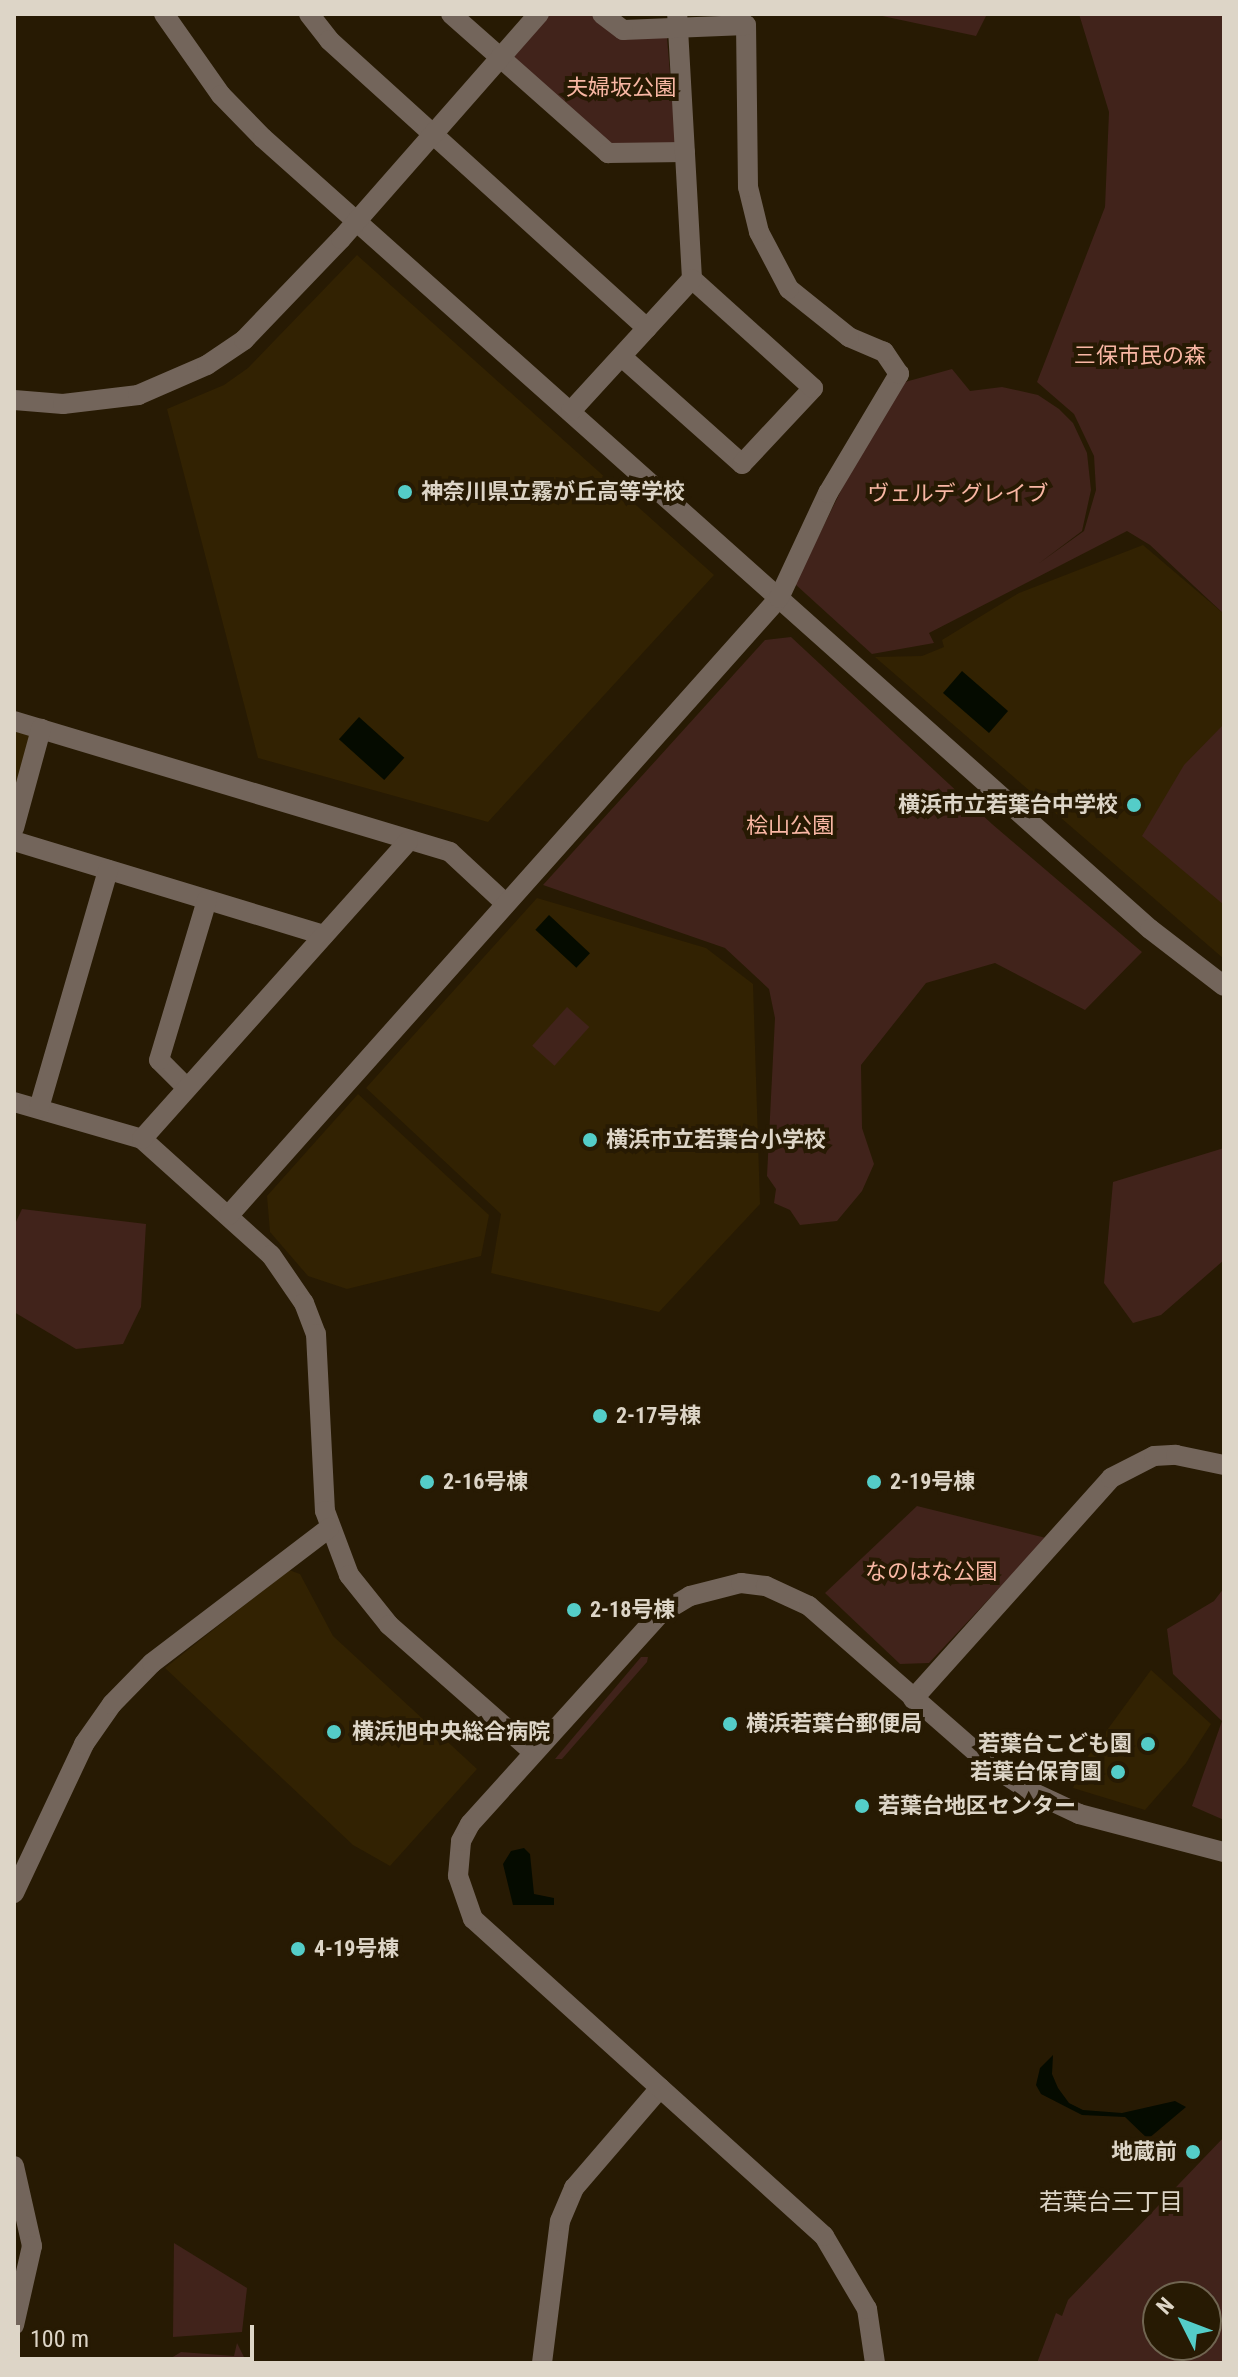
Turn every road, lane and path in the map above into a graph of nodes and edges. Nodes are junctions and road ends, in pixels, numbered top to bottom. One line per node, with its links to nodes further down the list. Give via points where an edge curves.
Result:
1 (164, 14): 10 (street, via 221,95)
2 (309, 14): 8 (street, via 329,40)
3 (451, 14): 7 (street)
4 (539, 14): 7 (street)
5 (602, 14): 6 (street, via 623,30)
6 (678, 23): 9 (street); 16 (street, via 746,25 748,187 759,232 789,289 849,337 884,352 899,374 828,493)
7 (499, 59): 8 (street); 9 (street, via 608,153)
8 (431, 134): 10 (street); 12 (street)
9 (685, 152): 11 (street)
10 (357, 221): 14 (street, via 244,340 207,365 138,395 63,404); 15 (street)
11 (692, 279): 12 (street); 13 (street, via 813,388 742,464)
12 (647, 328): 13 (street)
13 (622, 357): 15 (street)
14 (14, 400)
15 (571, 411): 16 (street)
16 (779, 598): 24 (street); 26 (street, via 1174,951)
17 (14, 721): 18 (street)
18 (41, 729): 19 (street); 21 (street)
19 (14, 828)
20 (14, 841): 22 (street)
21 (408, 842): 24 (street, via 450,852); 25 (street)
22 (108, 870): 23 (street); 29 (street)
23 (207, 900): 25 (street); 27 (street, via 159,1060)
24 (506, 904): 31 (street)
25 (324, 935): 27 (street)
26 (1224, 986)
27 (186, 1087): 30 (street)
28 (14, 1102): 29 (street)
29 (39, 1108): 30 (street)
30 (142, 1139): 31 (street)
31 (229, 1215): 33 (street, via 290,1278 316,1334)
32 (1224, 1465): 34 (street, via 1154,1456 1111,1478)
33 (329, 1528): 35 (street, via 349,1575 375,1611); 37 (street, via 152,1663 112,1704 84,1744)
34 (913, 1699): 35 (street, via 809,1606 766,1586 717,1587 660,1614); 36 (street, via 1011,1780 1055,1804)
35 (534, 1753): 38 (street, via 461,1841 458,1876 466,1908 480,1928)
36 (1224, 1852)
37 (14, 1893)
38 (660, 2088): 41 (street, via 574,2188 565,2210); 42 (street, via 839,2254 867,2309)
39 (14, 2166): 40 (street, via 32,2246)
40 (14, 2325)
41 (542, 2363)
42 (875, 2363)

